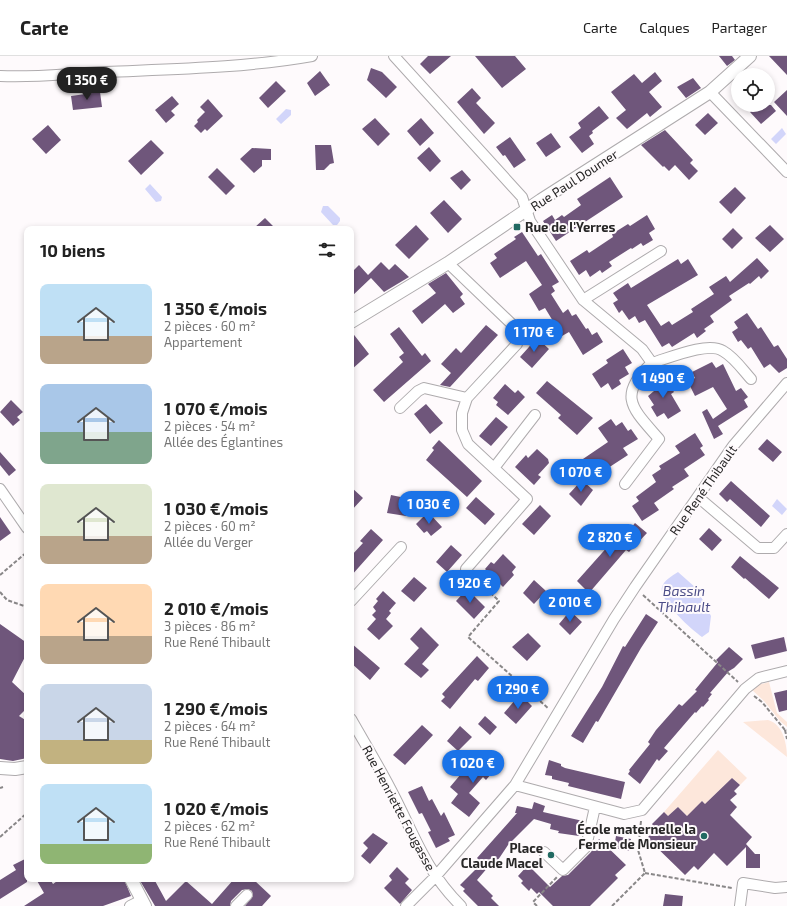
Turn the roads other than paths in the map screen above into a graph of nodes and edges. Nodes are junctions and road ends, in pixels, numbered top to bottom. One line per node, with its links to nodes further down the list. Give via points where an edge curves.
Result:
1 (312, 56): 4 (street, via 215,68)
2 (394, 56): 7 (street, via 522,196)
3 (750, 56): 5 (street, Rue Paul Doumer)
4 (0, 76)
5 (710, 92): 6 (street); 7 (street, Rue Paul Doumer)
6 (787, 172)
7 (528, 210): 9 (street, Rue Paul Doumer); 10 (street, via 530,221)
8 (661, 250): 10 (street)
9 (448, 263): 11 (street, Rue Paul Doumer); 15 (street, via 518,330 517,344)
10 (583, 300): 12 (street, via 642,349)
11 (354, 320)
12 (652, 363): 13 (street, via 715,347 724,351); 19 (street, via 640,374 632,388 630,399 635,411 659,439)
13 (751, 379)
14 (787, 383): 21 (street, Rue René Thibault, via 733,446)
15 (466, 398): 16 (street, via 424,388); 18 (street, via 462,413 462,430 468,444)
16 (400, 408)
17 (535, 415): 18 (street)
18 (494, 468): 25 (street, via 527,499)
19 (625, 484)
20 (0, 489): 22 (street)
21 (698, 497): 23 (street, via 758,548 774,548); 31 (street, Rue René Thibault, via 635,587)
22 (24, 524)
23 (787, 534)
24 (401, 547): 26 (street)
25 (466, 569)
26 (354, 598)
27 (787, 671): 32 (street, via 759,678 745,689 642,810 624,814)
28 (354, 724): 34 (street, Rue Henriette Fougasse)
29 (24, 767): 30 (street)
30 (0, 768)
31 (515, 785): 32 (street); 34 (street, Rue René Thibault)
32 (595, 806): 33 (street, via 586,847 563,870)
33 (544, 852)
34 (435, 877): 41 (street, Rue René Thibault); 42 (street, Rue Henriette Fougasse)
35 (132, 882): 38 (street)
36 (787, 887): 43 (street, via 775,888 743,883)
37 (247, 895): 40 (street)
38 (143, 903): 39 (street)
39 (130, 906)
40 (236, 906)
41 (406, 906)
42 (461, 906)
43 (740, 906)

